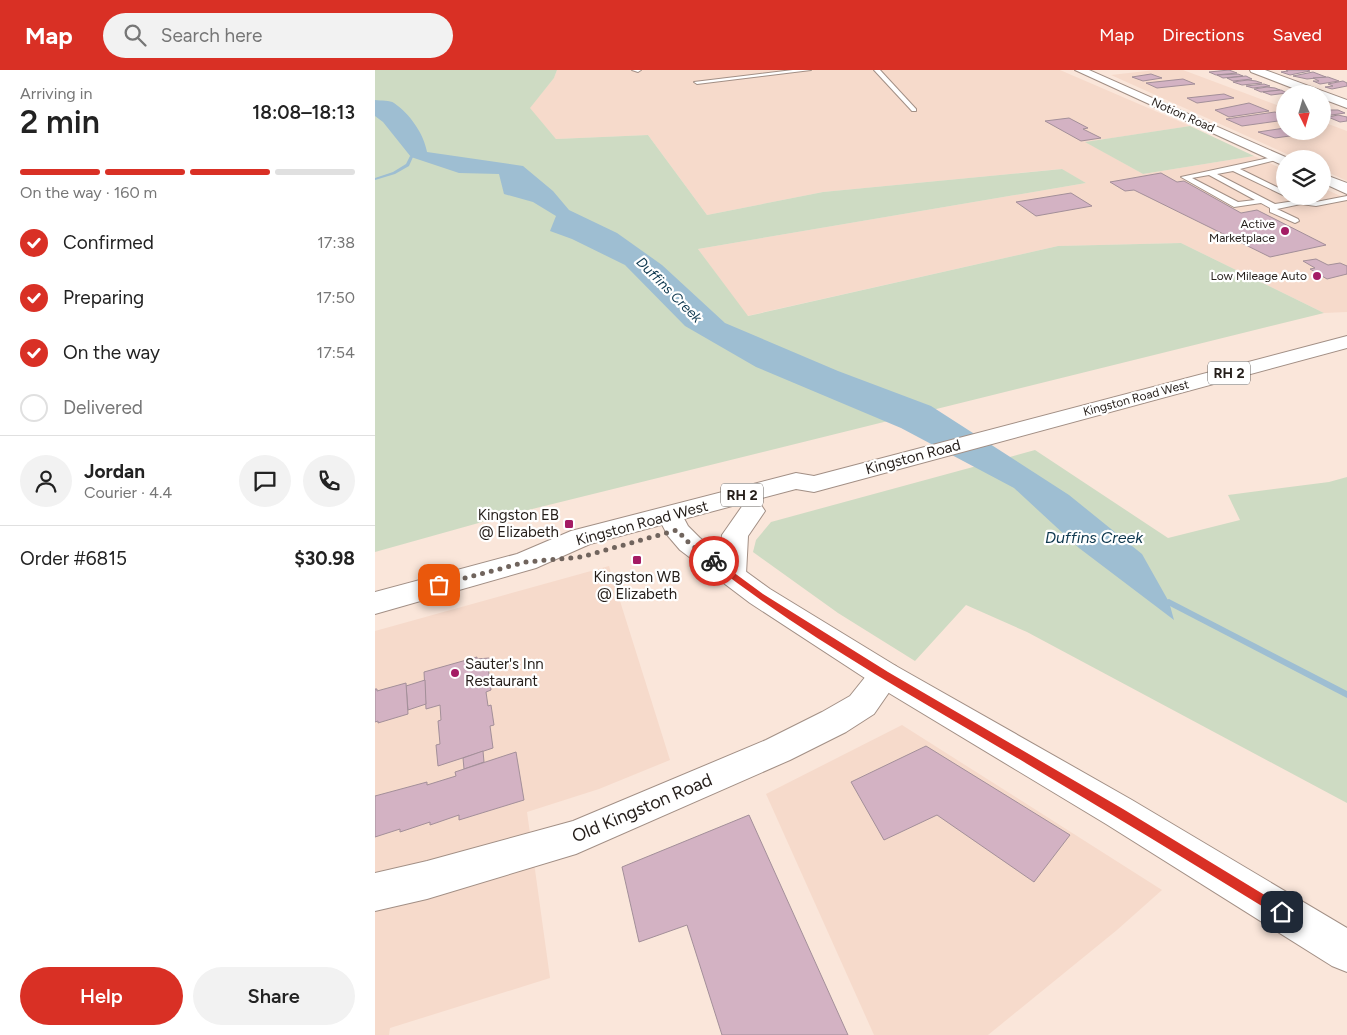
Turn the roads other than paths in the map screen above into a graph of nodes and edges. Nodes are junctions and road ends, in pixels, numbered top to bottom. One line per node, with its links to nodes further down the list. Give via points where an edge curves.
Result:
1 (808, 70): 5 (lane)
2 (877, 70): 9 (lane)
3 (1080, 70): 10 (street, Notion Road)
4 (1255, 70): 6 (street)
5 (697, 82)
6 (1296, 85)
7 (1331, 98): 8 (street)
8 (1347, 104)
9 (914, 110)
10 (1276, 157)
11 (1276, 161): 12 (lane)
12 (1234, 169): 13 (lane); 16 (lane)
13 (1210, 173): 18 (lane); 18 (lane, via 1185,178 1237,205)
14 (1331, 182): 15 (street)
15 (1347, 189)
16 (1276, 190)
17 (1347, 198): 19 (lane)
18 (1262, 201): 21 (lane)
19 (1331, 201)
20 (1285, 205): 21 (lane)
21 (1274, 207): 22 (lane, via 1273,210)
22 (1295, 220)
23 (1347, 342): 24 (street, Kingston Road West / RH 2)
24 (1011, 432): 25 (street, Kingston Road / RH 2)
25 (814, 484): 26 (street, Kingston Road West / RH 2, via 805,497); 27 (street, Kingston Road West / RH 2, via 796,481)
26 (751, 511): 27 (street, Kingston Road West / RH 2); 28 (street, via 735,535)
27 (673, 523): 28 (street, via 690,544); 29 (street, Kingston Road West / RH 2, via 581,557 526,562)
28 (732, 574): 30 (street, via 760,596)
29 (375, 603)
30 (885, 675): 31 (street, Old Kingston Road, via 862,705 834,722 778,750 576,837); 32 (street)
31 (375, 892)
32 (1347, 951)

